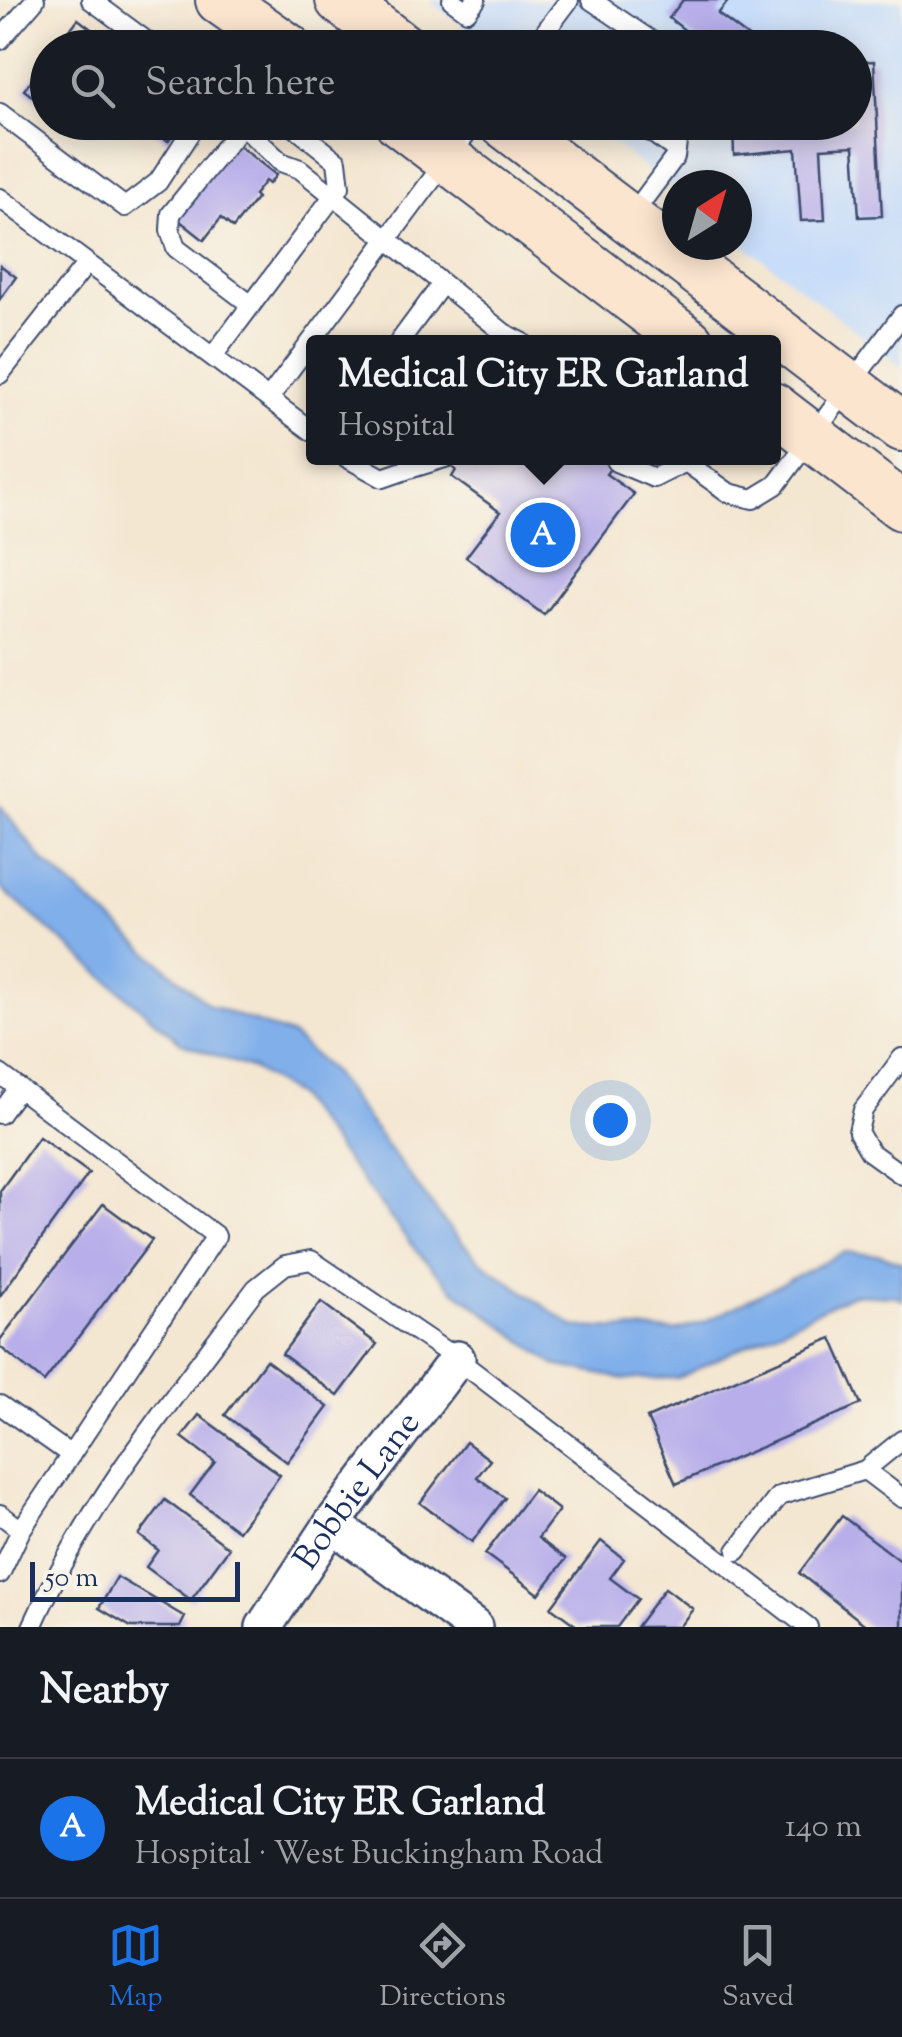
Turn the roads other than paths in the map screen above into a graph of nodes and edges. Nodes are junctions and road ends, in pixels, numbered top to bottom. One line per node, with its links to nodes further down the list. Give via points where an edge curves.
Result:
1 (35, 0): 14 (lane)
2 (91, 0): 9 (lane)
3 (220, 0): 10 (main road)
4 (340, 0): 11 (main road)
5 (452, 0): 6 (lane, via 468,12)
6 (476, 0)
7 (569, 0): 12 (lane)
8 (590, 0): 13 (lane)
9 (132, 30)
10 (254, 30)
11 (379, 30)
12 (551, 30)
13 (634, 30)
14 (0, 40)
15 (0, 113): 16 (lane)
16 (30, 136)
17 (36, 140): 18 (lane, via 125,207 158,182)
18 (185, 140)
19 (231, 140): 33 (lane, via 171,214 170,230 176,248)
20 (260, 140): 28 (lane)
21 (311, 140): 28 (lane, via 337,161)
22 (462, 140): 30 (lane); 38 (main road)
23 (525, 140): 29 (main road)
24 (662, 140): 26 (lane)
25 (677, 140): 26 (lane)
26 (676, 150): 29 (lane)
27 (0, 198): 31 (lane)
28 (335, 198): 30 (lane); 33 (lane)
29 (629, 220): 39 (main road)
30 (386, 240): 32 (lane); 35 (lane)
31 (87, 263): 42 (lane); 43 (lane)
32 (442, 284): 36 (lane); 37 (lane)
33 (250, 304): 42 (lane)
34 (902, 315): 44 (lane)
35 (316, 335)
36 (404, 335)
37 (498, 335)
38 (681, 335)
39 (780, 335)
40 (781, 336): 44 (main road)
41 (306, 348): 45 (lane)
42 (213, 356): 45 (lane)
43 (0, 374)
44 (850, 388): 48 (main road); 49 (lane)
45 (269, 398): 47 (lane)
46 (781, 413): 49 (main road)
47 (306, 427)
48 (902, 427)
49 (813, 437): 54 (lane, via 776,485 752,500 729,494); 55 (main road)
50 (360, 465): 51 (lane, via 384,478)
51 (408, 465)
52 (623, 465): 53 (lane, via 654,478)
53 (676, 465)
54 (691, 465)
55 (902, 506)
56 (902, 1058): 60 (lane, via 862,1110 858,1132 870,1152)
57 (0, 1074): 58 (lane)
58 (19, 1088): 59 (lane); 64 (lane, via 216,1236)
59 (0, 1114)
60 (902, 1175)
61 (457, 1359): 68 (street, Bobbie Lane); 72 (lane, via 311,1260 284,1265 256,1288 108,1486); 75 (lane)
62 (0, 1405): 64 (lane)
63 (902, 1440): 65 (lane)
64 (70, 1455): 69 (lane)
65 (865, 1470): 66 (lane); 70 (lane, via 779,1496)
66 (902, 1498)
67 (0, 1514): 69 (lane)
68 (332, 1524): 73 (street, Bobbie Lane); 74 (street)
69 (21, 1530): 71 (lane)
70 (737, 1551)
71 (0, 1574)
72 (32, 1627)
73 (264, 1627)
74 (474, 1627)
75 (808, 1627)

